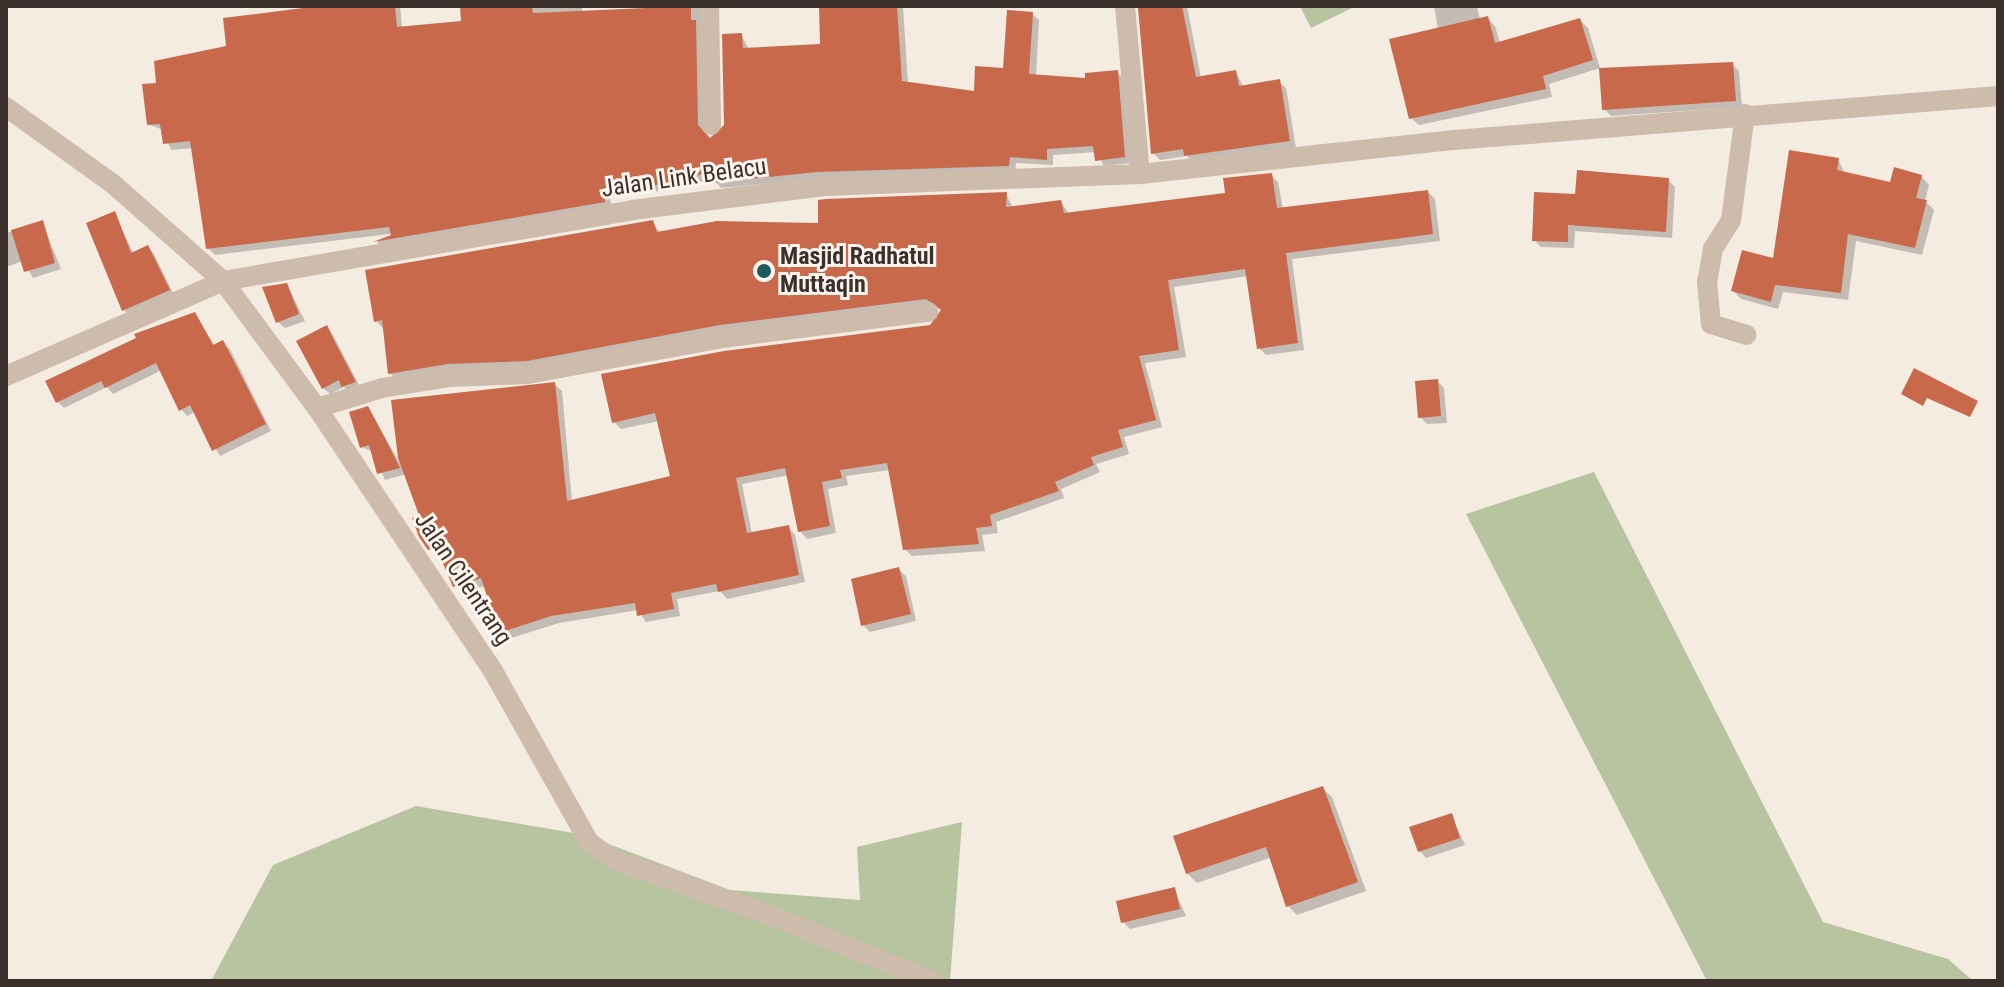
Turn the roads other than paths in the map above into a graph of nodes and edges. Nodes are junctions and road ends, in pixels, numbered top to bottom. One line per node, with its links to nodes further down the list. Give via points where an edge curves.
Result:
1 (709, 6): 6 (street)
2 (1125, 6): 7 (street)
3 (1998, 96): 5 (street, Jalan Link Belacu)
4 (6, 107): 8 (street, Jalan Cilentrang, via 113,184)
5 (1745, 114): 7 (street, Jalan Link Belacu); 10 (street, via 1731,220 1713,249 1707,282 1711,324)
6 (711, 125)
7 (1140, 174): 8 (street, Jalan Link Belacu, via 825,186 421,244)
8 (223, 281): 11 (street, Jalan Link Belacu); 12 (street, Jalan Cilentrang)
9 (928, 312): 12 (street, via 722,338 541,372 449,377 382,388)
10 (1746, 335)
11 (6, 376)
12 (317, 408): 13 (street, Jalan Cilentrang, via 493,671 596,849)
13 (932, 981)

